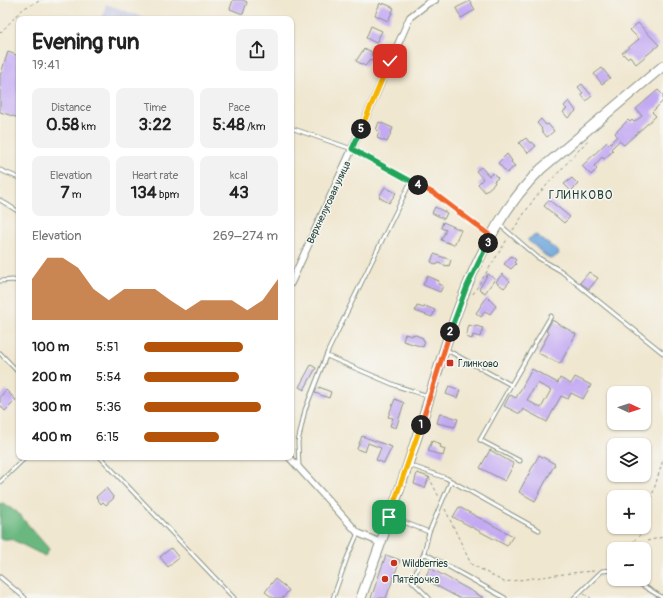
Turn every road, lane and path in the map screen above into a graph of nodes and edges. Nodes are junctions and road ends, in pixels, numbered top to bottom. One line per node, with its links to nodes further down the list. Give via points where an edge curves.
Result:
1 (42, 0): 3 (path, via 24,8)
2 (435, 0): 9 (street, Верхнелуговая улица, via 410,17)
3 (16, 16)
4 (16, 16): 5 (path)
5 (0, 33)
6 (663, 66): 15 (main road, via 529,181)
7 (294, 129): 9 (lane)
8 (590, 138): 16 (path, via 534,199)
9 (352, 149): 12 (lane); 18 (street, Верхнелуговая улица)
10 (0, 170): 11 (lane)
11 (16, 177)
12 (411, 181): 17 (lane, via 435,194); 26 (lane)
13 (0, 200): 14 (lane)
14 (16, 210)
15 (499, 224): 16 (lane); 17 (main road)
16 (511, 234): 21 (path); 25 (lane, via 537,257 561,271)
17 (492, 237): 23 (main road, via 467,286)
18 (294, 276)
19 (0, 281): 20 (lane)
20 (16, 281)
21 (473, 294)
22 (551, 316): 28 (lane)
23 (445, 349): 28 (lane); 29 (main road)
24 (0, 353): 27 (lane)
25 (663, 353)
26 (327, 356): 29 (lane, via 397,386); 36 (lane, via 305,410 298,442)
27 (16, 370)
28 (511, 385): 34 (lane, via 480,440)
29 (430, 396): 35 (main road)
30 (23, 460): 39 (lane)
31 (104, 460): 59 (lane)
32 (292, 460): 36 (street)
33 (663, 460): 40 (path)
34 (520, 461)
35 (407, 465): 37 (lane); 42 (main road)
36 (299, 468): 45 (street)
37 (426, 471): 38 (lane); 41 (path)
38 (452, 481): 41 (lane); 43 (lane)
39 (0, 482)
40 (651, 499)
41 (442, 503): 44 (lane); 53 (path, via 472,564 504,582)
42 (389, 517): 44 (lane); 50 (main road)
43 (539, 530)
44 (429, 532): 51 (lane)
45 (358, 534): 50 (street); 60 (lane)
46 (640, 534): 48 (path)
47 (663, 537): 49 (path)
48 (632, 542)
49 (646, 542)
50 (381, 543): 61 (main road)
51 (424, 552): 62 (lane, via 412,581); 63 (lane)
52 (607, 566): 53 (path)
53 (602, 571): 54 (lane); 57 (lane)
54 (607, 571)
55 (0, 577): 58 (lane)
56 (643, 586): 66 (lane)
57 (580, 592): 64 (lane); 65 (path)
58 (26, 598)
59 (234, 598)
60 (333, 598)
61 (361, 598)
62 (429, 598)
63 (505, 598)
64 (574, 598)
65 (591, 598)
66 (663, 598)

